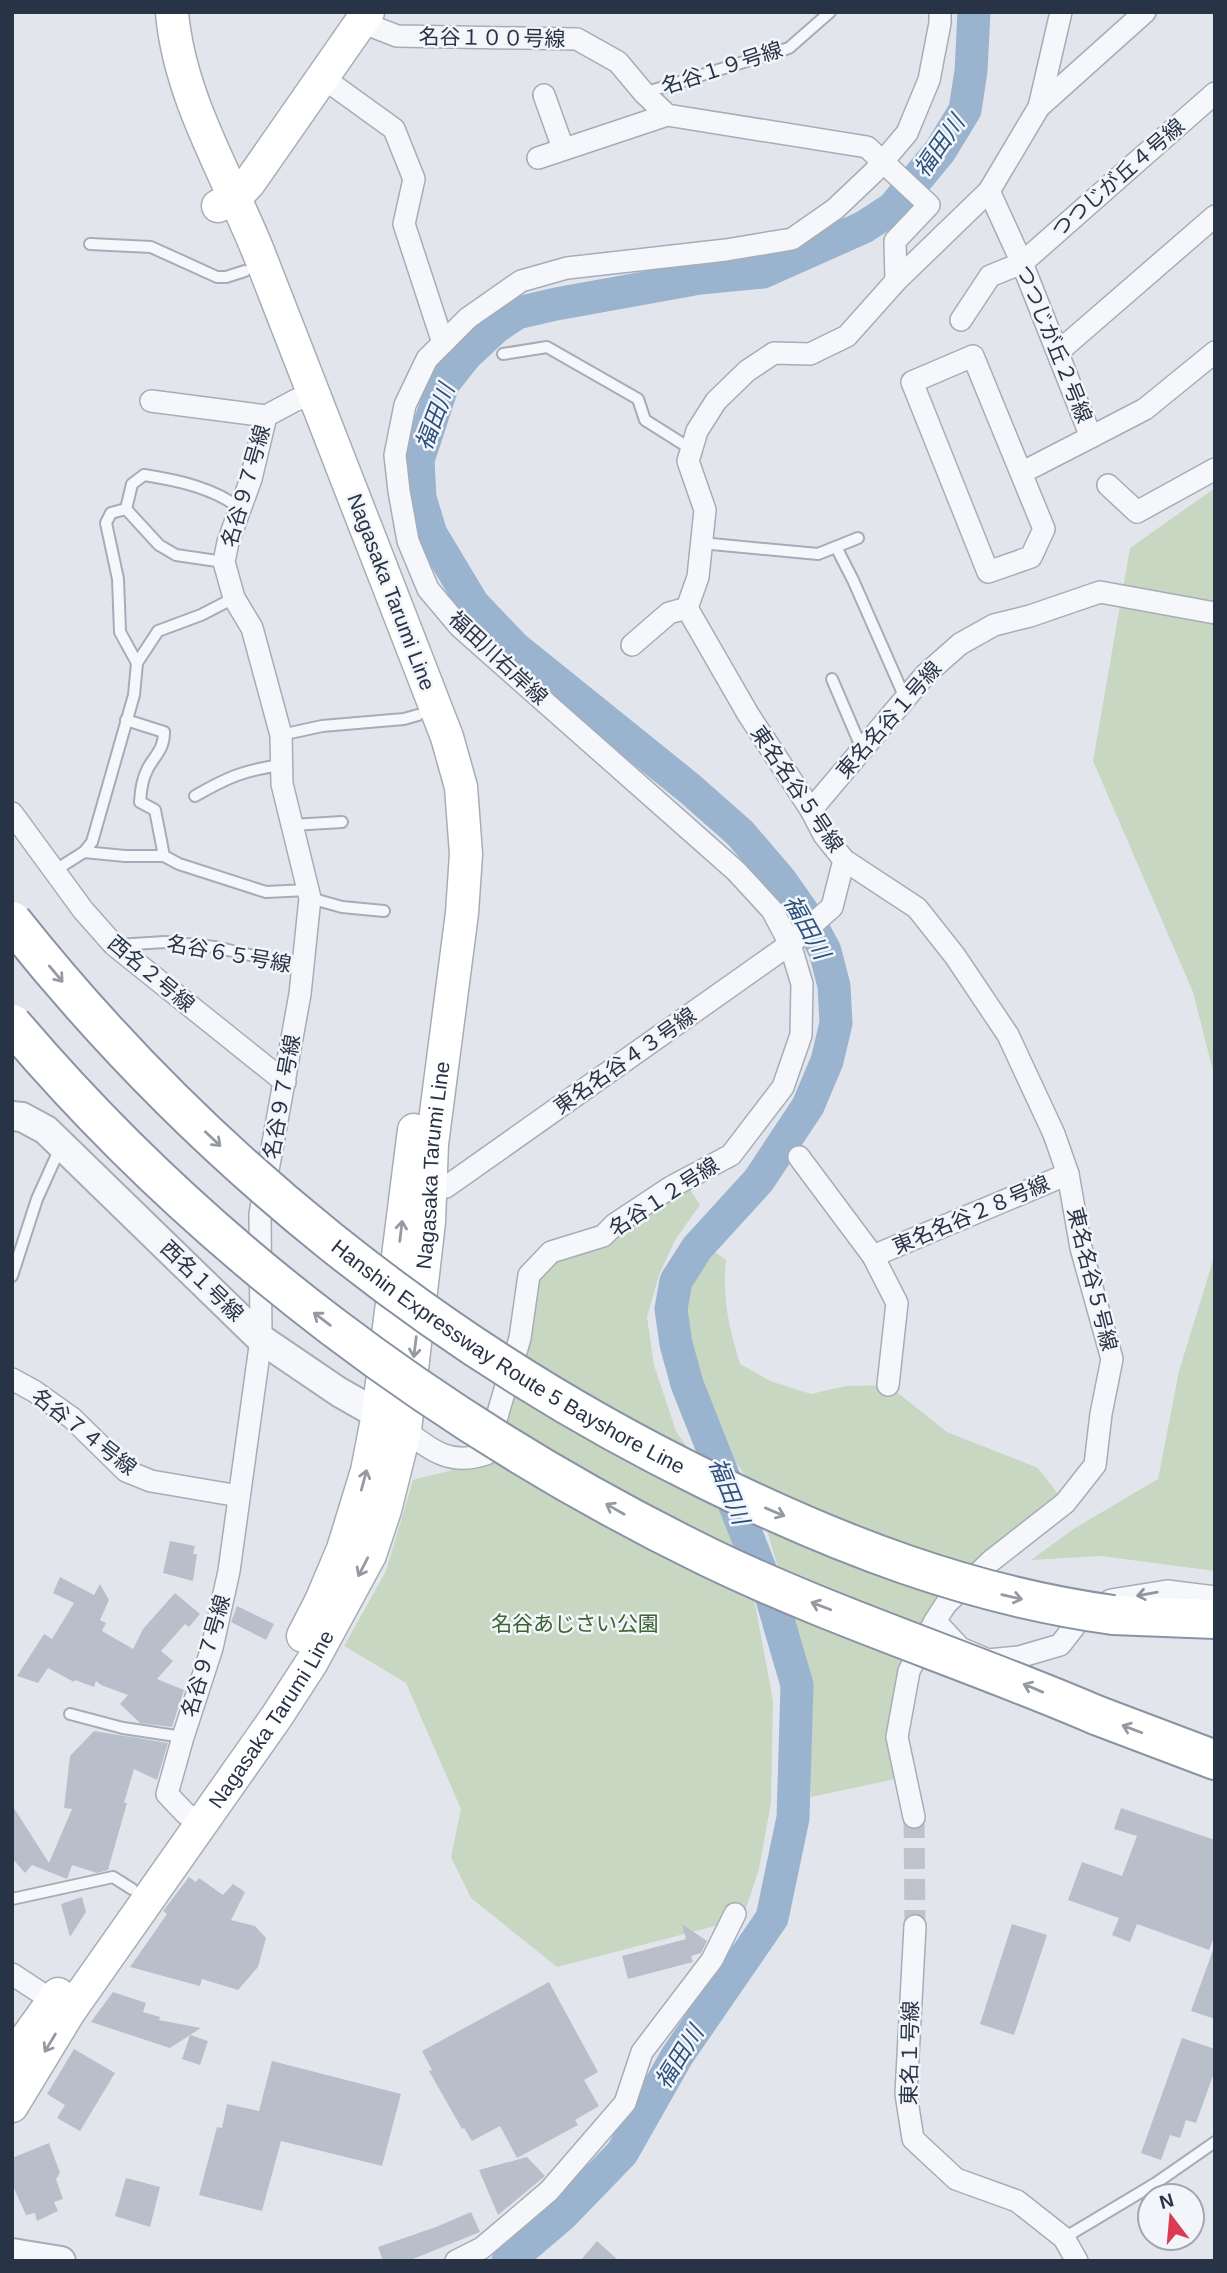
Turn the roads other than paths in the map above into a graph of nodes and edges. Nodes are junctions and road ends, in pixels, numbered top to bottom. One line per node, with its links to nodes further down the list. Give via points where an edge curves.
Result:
1 (153, 12): 18 (main road, Nagasaka Tarumi Line, via 174,107)
2 (172, 12): 18 (main road, Nagasaka Tarumi Line, via 186,82)
3 (830, 12): 9 (lane, 名谷１９号線, via 789,48)
4 (940, 12): 16 (street, 福田川右岸線, via 929,80 906,133)
5 (1061, 12): 12 (street)
6 (1145, 12): 12 (street)
7 (364, 17): 8 (main road); 9 (street, 名谷１００号線, via 397,36 577,39 618,62)
8 (323, 77): 18 (main road, via 249,183); 25 (street, via 394,129 414,179 404,224)
9 (644, 93): 13 (street, 名谷１００号線)
10 (1215, 93): 21 (street, つつじが丘４号線)
11 (544, 95): 14 (street)
12 (1039, 107): 17 (street)
13 (667, 116): 14 (street); 16 (street, via 867,147)
14 (563, 148): 15 (street)
15 (538, 158)
16 (882, 162): 23 (street, via 929,205 895,241); 25 (street, 福田川右岸線, via 835,209 792,239 567,268 521,281 468,318)
17 (989, 191): 21 (street, つつじが丘２号線); 23 (street)
18 (226, 202): 22 (main road, Nagasaka Tarumi Line); 29 (main road, Nagasaka Tarumi Line)
19 (1215, 216): 26 (street)
20 (90, 244): 22 (lane, via 151,247 217,276)
21 (1022, 263): 24 (street, つつじが丘４号線, via 990,276); 26 (street, つつじが丘２号線)
22 (245, 271): 29 (main road, Nagasaka Tarumi Line)
23 (896, 281): 33 (street, via 847,336 810,354 774,353 747,371 716,401 696,431)
24 (961, 320)
25 (443, 344): 67 (street, 福田川右岸線, via 427,359 405,405 395,455 408,541 428,589 460,627 736,871 772,911)
26 (1058, 352): 32 (street, つつじが丘２号線)
27 (1215, 352): 32 (street, つつじが丘２号線, via 1144,408)
28 (503, 354): 33 (lane, via 547,346 638,399 645,420)
29 (305, 398): 31 (street, 名谷９７号線); 50 (main road, Nagasaka Tarumi Line); 77 (main road, Nagasaka Tarumi Line, via 447,737 461,787 466,866 462,913 432,1144)
30 (151, 401): 31 (street)
31 (266, 416): 38 (street, 名谷９７号線)
32 (1091, 437): 35 (street)
33 (691, 449): 40 (street, via 688,461 705,510)
34 (1215, 469): 36 (street, via 1137,512)
35 (1021, 473): 35 (street, via 973,356 912,382 988,572 1031,556 1044,529)
36 (1108, 485)
37 (126, 509): 38 (lane, via 132,484 144,475 175,479 230,500); 42 (lane, via 159,545 176,555); 47 (lane, via 111,513 106,523 118,579 120,632)
38 (241, 509): 42 (street, 名谷９７号線)
39 (858, 538): 41 (lane)
40 (701, 543): 41 (lane, via 818,554); 44 (street, via 698,577)
41 (836, 547): 49 (lane)
42 (224, 562): 43 (street, 名谷９７号線)
43 (234, 598): 47 (lane, via 158,631); 52 (street, 名谷９７号線, via 252,628)
44 (687, 608): 46 (street, via 669,613); 56 (street, 東名名谷５号線, via 748,715)
45 (1215, 613): 49 (street, 東名名谷１号線, via 1100,592 994,625 960,644)
46 (632, 645)
47 (138, 663): 51 (lane)
48 (832, 679): 53 (lane)
49 (905, 698): 53 (street, 東名名谷１号線)
50 (418, 715): 52 (lane); 77 (main road, Nagasaka Tarumi Line, via 437,770 447,857)
51 (126, 720): 60 (lane, via 92,842); 61 (lane, via 164,732 164,744 141,785 140,802 155,810)
52 (281, 735): 54 (street, 名谷９７号線)
53 (862, 750): 56 (street, 東名名谷１号線)
54 (282, 765): 55 (lane, via 250,769); 59 (street, 名谷９７号線)
55 (195, 796)
56 (811, 810): 62 (street, 東名名谷５号線)
57 (12, 813): 63 (street, 西名２号線)
58 (342, 822): 59 (lane)
59 (292, 825): 64 (street, 名谷９７号線)
60 (84, 852): 61 (lane); 63 (lane)
61 (164, 856): 64 (lane, via 266,892)
62 (844, 860): 67 (street, 東名名谷４３号線, via 832,908); 76 (street, 東名名谷５号線, via 917,908 955,956 1008,1035)
63 (54, 871): 68 (street, 西名２号線)
64 (309, 894): 65 (lane, via 342,908); 69 (street, 名谷９７号線)
65 (384, 911)
66 (12, 921): 87 (highway, Hanshin Expressway Route 5 Bayshore Line, one-way to 87, bridge, via 149,1077 262,1184 418,1310 575,1411 746,1499 959,1583 1113,1615)
67 (790, 944): 74 (street, 福田川右岸線, via 802,984 801,1035 783,1087); 77 (street, 東名名谷４３号線, via 446,1187)
68 (114, 945): 69 (lane, 名谷６５号線, via 190,944); 71 (street, 西名２号線)
69 (303, 967): 71 (street, 名谷９７号線)
70 (12, 1024): 91 (highway, one-way to 70, bridge, via 803,1599 711,1558 628,1517 461,1418 305,1307 233,1247 101,1122)
71 (285, 1082): 80 (street, 名谷９７号線, via 260,1214)
72 (15, 1114): 73 (street, 西名１号線, via 46,1130)
73 (61, 1145): 79 (lane, via 37,1199); 80 (street, 西名１号線)
74 (731, 1155): 84 (street, 名谷１２号線, via 671,1187 603,1236 551,1252 529,1275 520,1338 486,1454 469,1460 446,1455)
75 (799, 1157): 78 (street)
76 (1068, 1174): 78 (street, 東名名谷２８号線); 88 (street, 東名名谷５号線, via 1081,1248 1112,1359 1095,1465 1065,1503 991,1561)
77 (418, 1185): 83 (main road, Nagasaka Tarumi Line, one-way to 77); 84 (main road, Nagasaka Tarumi Line, one-way to 84, via 429,1222)
78 (873, 1256): 82 (street, via 897,1303)
79 (12, 1276)
80 (261, 1339): 83 (street, 西名１号線); 85 (street, 名谷９７号線)
81 (12, 1379): 85 (street, 名谷７４号線, via 72,1418 126,1471 152,1481)
82 (888, 1385)
83 (378, 1414): 84 (street, 西名１号線); 95 (main road, Nagasaka Tarumi Line, one-way to 83, via 321,1601 358,1503)
84 (405, 1430): 95 (main road, Nagasaka Tarumi Line, one-way to 95, via 370,1555 342,1608 277,1716)
85 (239, 1496): 90 (street, 名谷９７号線, via 212,1648)
86 (1215, 1597): 88 (street, one-way to 88, via 1167,1591 1111,1600 1078,1622 1060,1645 988,1660 960,1647)
87 (1215, 1619)
88 (934, 1621): 94 (street, via 909,1671 897,1737)
89 (70, 1714): 90 (lane)
90 (183, 1737): 95 (street, 名谷９７号線, via 167,1794)
91 (1174, 1745): 92 (highway); 93 (lane)
92 (1215, 1760)
93 (1215, 1767)
94 (914, 1817)
95 (193, 1819): 96 (main road, Nagasaka Tarumi Line); 103 (main road, Nagasaka Tarumi Line, one-way to 103)
96 (132, 1889): 97 (lane, via 113,1877); 101 (main road, Nagasaka Tarumi Line)
97 (12, 1899)
98 (735, 1914): 108 (street, via 712,1960 642,2052 625,2103 549,2191 482,2248)
99 (915, 1926): 105 (street, 東名１号線, via 906,2094 913,2138 956,2179 1017,2201)
100 (12, 1974): 101 (street)
101 (53, 2001): 102 (main road, Nagasaka Tarumi Line)
102 (12, 2059)
103 (12, 2106)
104 (1215, 2142): 105 (lane)
105 (1064, 2238): 109 (street, 東名１号線)
106 (12, 2253): 107 (street)
107 (61, 2261)
108 (456, 2261)
109 (1077, 2261)

